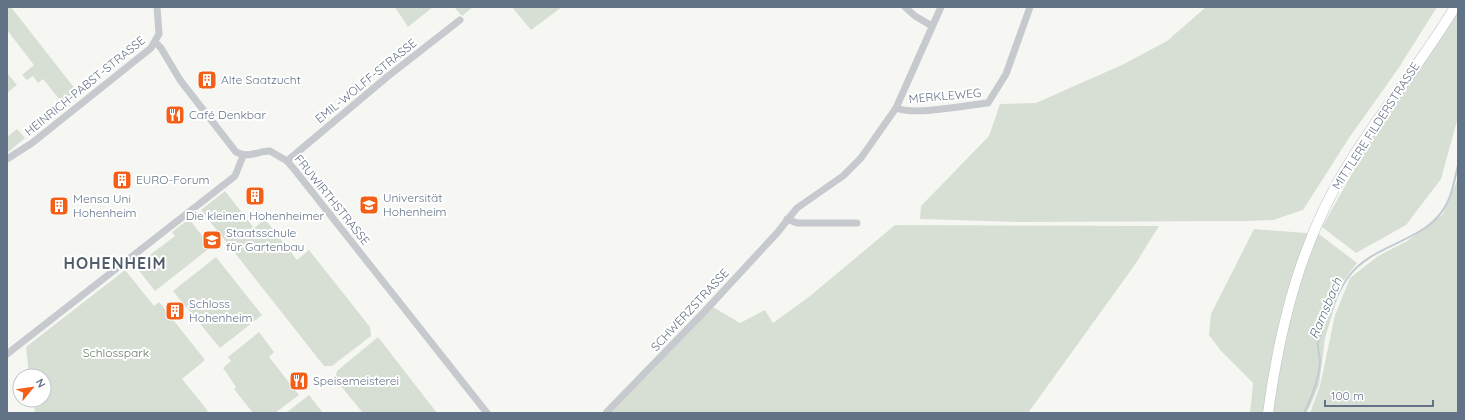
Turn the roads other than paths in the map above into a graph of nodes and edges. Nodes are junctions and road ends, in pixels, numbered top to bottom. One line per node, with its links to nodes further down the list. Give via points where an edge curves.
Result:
1 (157, 7): 8 (street, via 159,34)
2 (905, 7): 7 (street)
3 (941, 7): 7 (street, SCHWERZSTRASSE)
4 (1030, 7): 9 (street, MERKLEWEG, via 1006,74 988,103 920,111)
5 (1455, 7): 18 (main road, MITTLERE FILDERSTRASSE, via 1348,164 1315,229 1285,315)
6 (460, 20): 12 (street, EMIL-WOLFF-STRASSE)
7 (932, 26): 9 (street, SCHWERZSTRASSE)
8 (156, 43): 10 (street, via 190,94 236,152); 11 (street, HEINRICH-PABST-STRASSE, via 126,70 32,143)
9 (896, 108): 13 (street, SCHWERZSTRASSE, via 861,158 843,176 797,208)
10 (243, 156): 12 (street, FRUWIRTHSTRASSE, via 270,151); 15 (street, via 235,176)
11 (7, 159)
12 (287, 161): 16 (street, FRUWIRTHSTRASSE)
13 (787, 219): 14 (street, via 797,223); 17 (street, SCHWERZSTRASSE, via 703,314)
14 (857, 223)
15 (7, 354)
16 (487, 413)
17 (606, 413)
18 (1268, 413)

